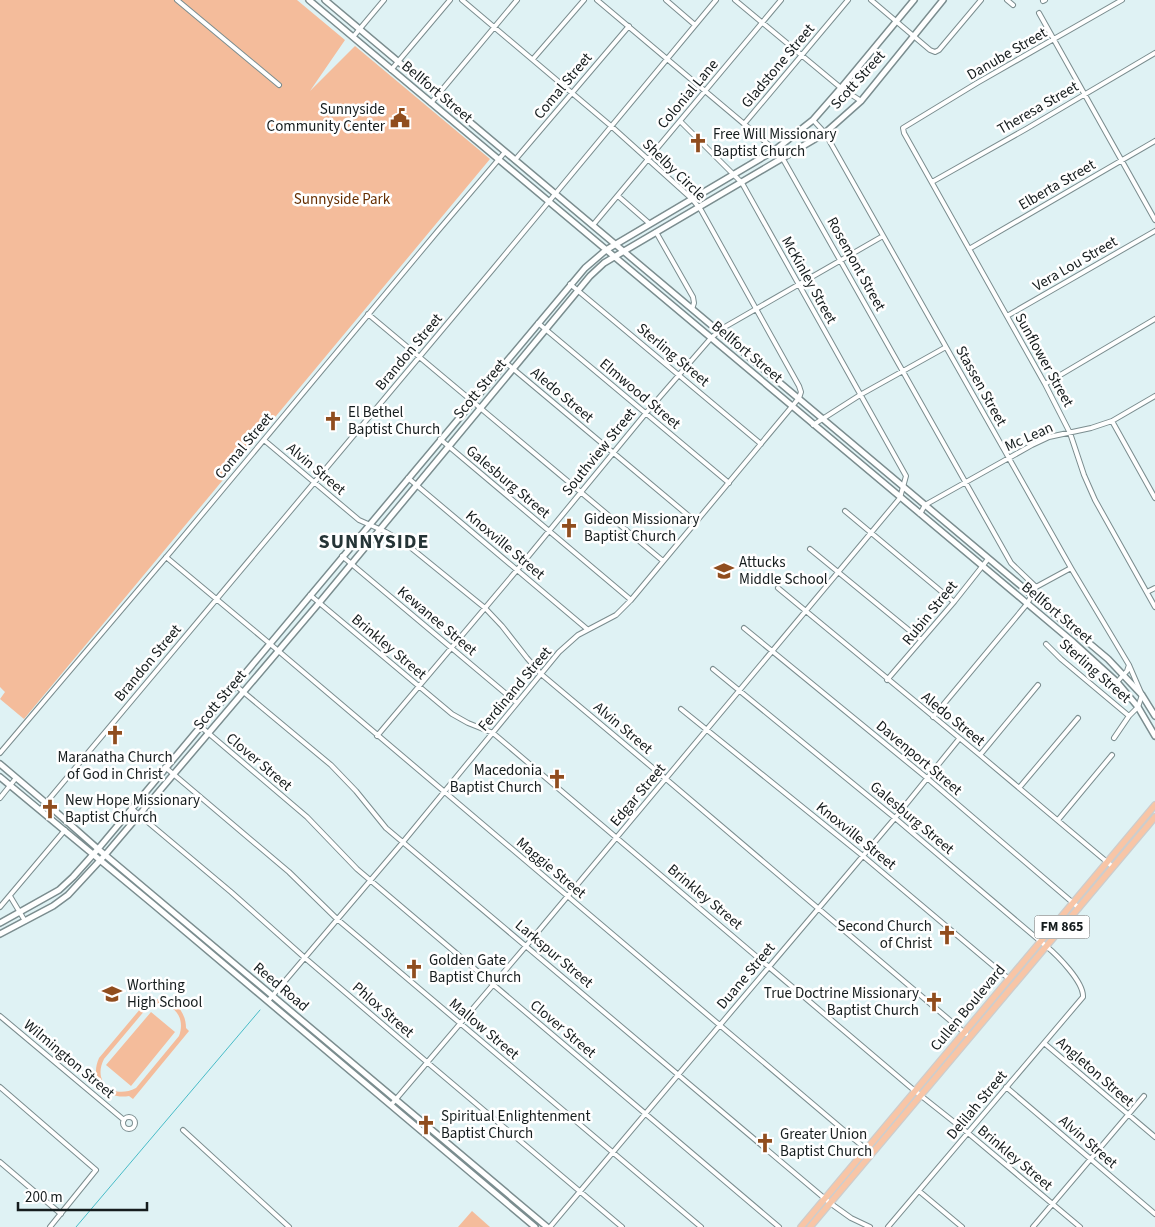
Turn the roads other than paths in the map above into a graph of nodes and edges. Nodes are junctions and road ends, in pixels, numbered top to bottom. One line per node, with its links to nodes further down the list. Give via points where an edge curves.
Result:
1 (177, 0): 38 (street)
2 (325, 0): 28 (main road, Bellfort Street)
3 (384, 0): 28 (street)
4 (450, 0): 36 (street)
5 (462, 0): 27 (street, Shelby Circle)
6 (516, 0): 27 (street)
7 (584, 0): 35 (street)
8 (597, 0): 26 (street, Rosemont Street)
9 (666, 0): 25 (street)
10 (716, 0): 25 (street, Brandon Street)
11 (734, 0): 24 (street)
12 (781, 0): 24 (street, Colonial Lane)
13 (848, 0): 33 (street, Gladstone Street)
14 (871, 0): 23 (street)
15 (914, 0): 23 (main road, Scott Street)
16 (943, 0): 29 (main road, Scott Street)
17 (981, 0): 29 (street, via 939,50 930,50)
18 (1007, 0): 21 (street)
19 (1122, 0): 31 (street, Danube Street)
20 (313, 1): 30 (main road, Bellfort Street)
21 (1013, 5)
22 (1039, 13): 31 (street)
23 (896, 21): 29 (street); 39 (main road, Scott Street)
24 (762, 23): 33 (street); 40 (street, Colonial Lane)
25 (695, 25): 34 (street, Brandon Street)
26 (629, 26): 34 (street, Rosemont Street); 41 (street, Comal Street)
27 (494, 27): 35 (street, Shelby Circle); 43 (street)
28 (359, 29): 30 (street); 36 (main road, Bellfort Street)
29 (913, 36): 44 (main road, Scott Street)
30 (353, 37): 37 (main road, Bellfort Street)
31 (1054, 40): 42 (street); 50 (street, Danube Street)
32 (1155, 53): 42 (street, Theresa Street)
33 (801, 56): 39 (street); 48 (street, Gladstone Street)
34 (668, 59): 40 (street, Rosemont Street); 49 (street, Brandon Street)
35 (532, 60): 41 (street, Shelby Circle)
36 (398, 62): 37 (street); 43 (main road, Bellfort Street)
37 (391, 70): 45 (main road, Bellfort Street)
38 (279, 85)
39 (841, 88): 44 (street); 46 (main road, Scott Street)
40 (706, 91): 47 (street, Colonial Lane); 48 (street, Rosemont Street)
41 (572, 93): 49 (street, Shelby Circle); 57 (street, Comal Street)
42 (1085, 94): 59 (street); 61 (street, Theresa Street)
43 (437, 95): 45 (street); 54 (main road, Bellfort Street)
44 (860, 100): 51 (main road, Scott Street)
45 (431, 103): 56 (main road, Bellfort Street)
46 (813, 120): 51 (street, Stassen Street); 53 (main road, Scott Street)
47 (680, 121): 58 (street, Colonial Lane); 60 (street, McKinley Street)
48 (744, 124): 53 (street, Rosemont Street)
49 (611, 126): 58 (street, Shelby Circle); 63 (street, Brandon Street)
50 (903, 128): 61 (street, Sunflower Street)
51 (825, 133): 55 (main road, Scott Street); 73 (street, Stassen Street)
52 (1155, 141): 59 (street, Elberta Street)
53 (775, 150): 55 (street, Rosemont Street); 60 (main road, Scott Street)
54 (505, 152): 56 (street, Comal Street); 57 (main road, Bellfort Street)
55 (783, 159): 62 (main road, Scott Street); 79 (street, Rosemont Street)
56 (498, 160): 66 (main road, Bellfort Street); 87 (street, Comal Street)
57 (515, 160): 63 (main road, Bellfort Street)
58 (647, 160): 64 (street, Colonial Lane); 65 (street, Shelby Circle)
59 (1122, 161): 68 (street); 75 (street, Elberta Street)
60 (733, 175): 62 (street, McKinley Street); 65 (main road, Scott Street)
61 (932, 182): 75 (street, Sunflower Street)
62 (742, 183): 67 (main road, Scott Street); 81 (street, McKinley Street)
63 (555, 193): 66 (street, Brandon Street); 70 (main road, Bellfort Street)
64 (618, 196): 69 (street); 70 (street, Colonial Lane)
65 (692, 199): 67 (street, Shelby Circle); 69 (main road, Scott Street)
66 (548, 202): 76 (main road, Bellfort Street); 95 (street, Brandon Street)
67 (699, 207): 72 (main road, Scott Street); 86 (street, Shelby Circle)
68 (1155, 220)
69 (650, 224): 74 (main road, Scott Street)
70 (593, 225): 74 (main road, Bellfort Street)
71 (1155, 231): 88 (street, Vera Lou Street)
72 (656, 232): 77 (main road, Scott Street); 85 (street, via 693,297)
73 (884, 236): 79 (street, Southview Street); 94 (street, Stassen Street)
74 (615, 244): 76 (main road, Scott Street); 77 (main road, Bellfort Street)
75 (969, 249): 88 (street, Sunflower Street)
76 (606, 250): 78 (main road, Bellfort Street); 80 (main road, Scott Street)
77 (623, 252): 78 (main road, Scott Street); 83 (main road, Bellfort Street)
78 (614, 257): 82 (main road, Scott Street, via 596,270); 84 (main road, Bellfort Street)
79 (840, 260): 81 (street, Southview Street); 99 (street, Rosemont Street)
80 (570, 284): 82 (street, Sterling Street); 90 (main road, Scott Street)
81 (798, 284): 86 (street, Southview Street); 103 (street, McKinley Street)
82 (578, 290): 91 (main road, Scott Street); 101 (street, Sterling Street)
83 (678, 298): 84 (main road); 85 (main road, Bellfort Street)
84 (672, 306): 93 (main road, Bellfort Street)
85 (692, 309): 92 (main road, Bellfort Street)
86 (756, 309): 92 (street, Southview Street); 105 (street, Shelby Circle, via 801,389)
87 (368, 314): 95 (street); 115 (street, Comal Street)
88 (1007, 316): 102 (street, Sunflower Street)
89 (1155, 319): 102 (street)
90 (538, 323): 91 (street, Elmwood Street); 96 (main road, Scott Street)
91 (546, 330): 98 (main road, Scott Street); 109 (street, Elmwood Street)
92 (718, 331): 93 (street, Southview Street); 97 (main road, Bellfort Street)
93 (711, 338): 100 (main road, Bellfort Street); 101 (street, Southview Street)
94 (946, 347): 99 (street); 120 (street, Stassen Street)
95 (420, 357): 106 (street); 124 (street, Brandon Street)
96 (505, 362): 98 (street, Aledo Street); 106 (main road, Scott Street)
97 (758, 365): 100 (main road); 105 (main road, Bellfort Street)
98 (513, 368): 108 (main road, Scott Street); 118 (street, Aledo Street)
99 (904, 372): 103 (street); 123 (street, Rosemont Street)
100 (752, 373): 107 (main road, Bellfort Street)
101 (679, 375): 109 (street, Southview Street); 116 (street, Sterling Street)
102 (1045, 384): 113 (street, Sunflower Street)
103 (860, 395): 110 (street); 127 (street, McKinley Street, via 906,476)
104 (1155, 396): 111 (street, Mc Lean)
105 (799, 398): 107 (street); 110 (main road, Bellfort Street)
106 (472, 401): 108 (street); 114 (main road, Scott Street)
107 (792, 406): 112 (main road, Bellfort Street); 116 (street, Ferdinand Street)
108 (480, 408): 117 (main road, Scott Street); 128 (street)
109 (646, 413): 118 (street, Southview Street); 125 (street, Elmwood Street)
110 (822, 419): 112 (street); 119 (main road, Bellfort Street)
111 (1112, 421): 113 (street, Mc Lean); 130 (street)
112 (813, 425): 121 (main road, Bellfort Street)
113 (1070, 433): 120 (street, Mc Lean, via 1050,437); 152 (street, Sunflower Street, via 1095,500)
114 (440, 439): 117 (street, Galesburg Street); 122 (main road, Scott Street)
115 (264, 440): 124 (street, Alvin Street); 141 (street, Comal Street)
116 (761, 444): 125 (street, Ferdinand Street)
117 (448, 446): 126 (main road, Scott Street); 137 (street, Galesburg Street)
118 (614, 453): 128 (street, Southview Street); 134 (street, Aledo Street)
119 (865, 455): 121 (main road); 127 (main road, Bellfort Street)
120 (1008, 458): 123 (street, Mc Lean); 146 (street, Stassen Street)
121 (859, 463): 129 (main road, Bellfort Street)
122 (408, 478): 126 (street, Knoxville Street); 135 (main road, Scott Street)
123 (966, 482): 131 (street, Mc Lean); 149 (street, Rosemont Street, via 1011,563)
124 (314, 483): 135 (street, Alvin Street); 155 (street, Brandon Street)
125 (729, 483): 134 (street, Ferdinand Street)
126 (416, 485): 136 (main road, Scott Street); 147 (street, Knoxville Street)
127 (903, 486): 129 (street); 131 (main road, Bellfort Street)
128 (581, 492): 137 (street, Southview Street); 143 (street)
129 (900, 498): 133 (main road, Bellfort Street); 138 (street, Edgar Street)
130 (1155, 498)
131 (925, 505): 133 (street); 142 (main road, Bellfort Street)
132 (845, 511): 138 (street)
133 (920, 514): 145 (main road, Bellfort Street)
134 (696, 522): 143 (street, Ferdinand Street)
135 (369, 525): 136 (street, Alvin Street); 140 (main road, Scott Street)
136 (379, 529): 144 (main road, Scott Street); 161 (street, Alvin Street, via 415,550)
137 (549, 531): 147 (street, Southview Street); 156 (street, Galesburg Street)
138 (871, 533): 148 (street, Edgar Street); 157 (street)
139 (810, 549): 148 (street)
140 (342, 556): 144 (street, Kewanee Street); 153 (main road, Scott Street)
141 (166, 557): 155 (street, Maggie Street); 200 (street, Comal Street)
142 (988, 559): 145 (street, Rubin Street); 154 (main road, Bellfort Street)
143 (663, 561): 156 (street, Ferdinand Street)
144 (350, 563): 158 (main road, Scott Street); 170 (street, Kewanee Street)
145 (982, 566): 157 (street, Rubin Street); 159 (main road, Bellfort Street)
146 (1071, 568): 149 (street); 173 (street, Stassen Street)
147 (517, 570): 161 (street, Southview Street); 164 (street, Knoxville Street)
148 (839, 572): 162 (street, Edgar Street); 166 (street)
149 (1036, 587): 154 (street)
150 (778, 588): 162 (street, Aledo Street)
151 (1155, 588): 152 (street)
152 (1147, 592): 160 (street, Sunflower Street)
153 (310, 595): 158 (street, Brinkley Street); 168 (main road, Scott Street)
154 (1032, 595): 159 (street); 165 (main road, Bellfort Street)
155 (216, 600): 168 (street, Maggie Street); 214 (street, Brandon Street)
156 (631, 600): 164 (street, Ferdinand Street, via 616,615)
157 (954, 602): 166 (street, Rubin Street)
158 (319, 603): 171 (main road, Scott Street); 181 (street, Brinkley Street)
159 (1027, 604): 167 (main road, Bellfort Street); 190 (street)
160 (1155, 607)
161 (485, 608): 170 (street, Southview Street); 175 (street, Alvin Street)
162 (806, 611): 172 (street, Edgar Street); 177 (street, Aledo Street)
163 (744, 628): 172 (street, Davenport Street)
164 (587, 629): 175 (street, Ferdinand Street, via 566,645)
165 (1079, 635): 167 (main road); 176 (main road, Bellfort Street)
166 (921, 640): 177 (street, Rubin Street)
167 (1073, 642): 178 (main road, Bellfort Street)
168 (269, 644): 171 (street, Maggie Street); 179 (main road, Scott Street)
169 (1046, 644): 188 (street, Sterling Street)
170 (452, 648): 181 (street, Southview Street); 185 (street, Kewanee Street)
171 (278, 651): 183 (main road, Scott Street); 196 (street, Maggie Street)
172 (772, 652): 182 (street, Edgar Street); 208 (street, Davenport Street)
173 (1129, 665): 176 (street); 184 (street, Stassen Street)
174 (713, 669): 182 (street, Galesburg Street)
175 (541, 674): 185 (street, Ferdinand Street); 209 (street, Alvin Street)
176 (1124, 675): 178 (street); 184 (main road, Bellfort Street)
177 (888, 680): 190 (street, Aledo Street)
178 (1117, 682): 186 (main road, Bellfort Street)
179 (235, 685): 183 (street, Larkspur Street); 192 (main road, Scott Street)
180 (1038, 685): 201 (street)
181 (419, 686): 195 (street, Brinkley Street, via 452,714); 196 (street, Southview Street)
182 (739, 691): 193 (street, Edgar Street); 220 (street, Galesburg Street)
183 (243, 692): 194 (main road, Scott Street); 224 (street, Larkspur Street, via 331,765)
184 (1142, 695): 186 (street); 189 (main road, Bellfort Street)
185 (517, 703): 195 (street, Ferdinand Street)
186 (1138, 707): 188 (street); 197 (main road, Bellfort Street)
187 (681, 709): 193 (street, Knoxville Street)
188 (1129, 716): 199 (street)
189 (1155, 716)
190 (933, 717): 198 (street, Aledo Street)
191 (1078, 718): 211 (street)
192 (200, 726): 194 (street, Clover Street); 204 (main road, Scott Street)
193 (707, 729): 209 (street, Edgar Street); 228 (street, Knoxville Street)
194 (208, 733): 205 (main road, Scott Street); 232 (street, Clover Street, via 307,817)
195 (493, 733): 212 (street, Ferdinand Street); 223 (street, Brinkley Street)
196 (377, 736): 212 (street, Maggie Street)
197 (1155, 736)
198 (959, 738): 201 (street, Aledo Street); 208 (street, Duane Street)
199 (1114, 738)
200 (0, 753)
201 (980, 755): 211 (street, Aledo Street)
202 (1112, 756): 221 (street)
203 (0, 764): 207 (main road, Reed Road)
204 (166, 768): 205 (street, Mallow Street); 216 (main road, Scott Street)
205 (174, 774): 218 (main road, Scott Street); 241 (street, Mallow Street, via 289,872)
206 (0, 777): 210 (main road, Reed Road)
207 (16, 778): 210 (street); 214 (main road, Reed Road)
208 (927, 778): 220 (street, Duane Street); 237 (street, Davenport Street)
209 (666, 779): 223 (street, Edgar Street); 239 (street, Alvin Street)
210 (10, 786): 213 (street); 217 (main road, Reed Road)
211 (1019, 788): 221 (street, Aledo Street)
212 (444, 792): 224 (street, Ferdinand Street); 235 (street, Maggie Street)
213 (0, 798)
214 (46, 802): 217 (street, Brandon Street); 225 (main road, Reed Road)
215 (1155, 805): 230 (main road, Cullen Boulevard / FM 865)
216 (131, 808): 218 (street, Phlox Street); 225 (main road, Scott Street)
217 (40, 810): 222 (main road, Reed Road)
218 (139, 816): 227 (main road, Scott Street); 247 (street, Phlox Street)
219 (1155, 817): 231 (main road, Cullen Boulevard / FM 865)
220 (895, 818): 228 (street, Duane Street); 245 (street, Galesburg Street)
221 (1058, 820): 230 (street, Aledo Street)
222 (65, 830): 226 (main road, Reed Road); 234 (street)
223 (617, 837): 235 (street, Edgar Street); 248 (street, Brinkley Street)
224 (402, 842): 232 (street, Ferdinand Street); 246 (street, Larkspur Street)
225 (98, 849): 226 (main road, Scott Street); 227 (main road, Reed Road)
226 (94, 854): 229 (main road, Reed Road); 240 (main road, Scott Street, via 59,890)
227 (106, 855): 229 (main road, Scott Street); 233 (main road, Reed Road)
228 (863, 856): 239 (street, Duane Street); 249 (street, Knoxville Street)
229 (101, 860): 236 (main road, Reed Road); 242 (main road, Scott Street, via 68,895)
230 (1108, 863): 231 (street, Aledo Street); 237 (main road, Cullen Boulevard / FM 865)
231 (1113, 867): 237 (main road, Cullen Boulevard / FM 865)
232 (370, 880): 241 (street, Ferdinand Street); 251 (street, Clover Street)
233 (154, 895): 236 (main road); 252 (main road, Reed Road)
234 (10, 896): 238 (street); 240 (street)
235 (567, 896): 246 (street, Edgar Street); 257 (street, Maggie Street)
236 (149, 901): 254 (main road, Reed Road)
237 (1076, 905): 245 (main road, Cullen Boulevard / FM 865)
238 (0, 907)
239 (818, 908): 248 (street, Duane Street); 259 (street, Alvin Street)
240 (20, 911): 242 (street); 243 (main road, Scott Street)
241 (337, 919): 247 (street, Ferdinand Street); 256 (street, Mallow Street)
242 (25, 921): 244 (main road, Scott Street)
243 (0, 923)
244 (0, 934)
245 (1044, 943): 249 (main road, Cullen Boulevard / FM 865); 250 (main road, Cullen Boulevard / FM 865); 253 (street, Galesburg Street, via 1072,973)
246 (526, 946): 251 (street, Edgar Street); 265 (street, Larkspur Street)
247 (305, 958): 252 (street, Ferdinand Street); 262 (street, Phlox Street)
248 (769, 966): 257 (street, Duane Street); 268 (street, Brinkley Street)
249 (1009, 979): 250 (street, Knoxville Street); 259 (main road, Cullen Boulevard / FM 865)
250 (1014, 984): 260 (main road, Cullen Boulevard / FM 865)
251 (493, 985): 256 (street, Edgar Street); 272 (street, Clover Street)
252 (272, 996): 254 (street, Ferdinand Street); 258 (main road, Reed Road)
253 (1083, 997): 261 (street, Delilah Street)
254 (268, 1001): 258 (main road, Reed Road)
255 (0, 1016): 274 (street, Wilmington Street)
256 (460, 1024): 262 (street, Edgar Street); 281 (street, Mallow Street)
257 (720, 1025): 265 (street, Duane Street); 280 (street, Maggie Street)
258 (306, 1029): 263 (main road, Reed Road); 264 (main road, Reed Road)
259 (964, 1032): 260 (street, Alvin Street); 268 (main road, Cullen Boulevard / FM 865)
260 (970, 1037): 268 (main road, Cullen Boulevard / FM 865)
261 (1044, 1042): 266 (street, Delilah Street); 273 (street, Angleton Street)
262 (428, 1063): 270 (street, Edgar Street); 289 (street, Phlox Street)
263 (353, 1064): 264 (main road); 270 (main road, Reed Road)
264 (349, 1069): 271 (main road, Reed Road)
265 (678, 1075): 272 (street, Duane Street); 291 (street, Larkspur Street)
266 (1006, 1087): 277 (street, Delilah Street); 283 (street, Alvin Street)
267 (0, 1088): 293 (street, via 96,1170)
268 (918, 1093): 277 (street, Brinkley Street); 280 (main road, Cullen Boulevard / FM 865); 282 (main road, Cullen Boulevard / FM 865)
269 (1144, 1096): 273 (street)
270 (396, 1100): 271 (street, Edgar Street); 276 (main road, Reed Road)
271 (391, 1105): 278 (main road, Reed Road)
272 (645, 1113): 281 (street, Duane Street); 301 (street, Clover Street)
273 (1128, 1115): 279 (street, Angleton Street); 283 (street)
274 (124, 1120)
275 (183, 1130): 296 (street)
276 (433, 1131): 278 (main road); 285 (main road, Reed Road)
277 (968, 1133): 287 (street, Delilah Street); 292 (street, Brinkley Street)
278 (428, 1137): 286 (main road, Reed Road)
279 (1155, 1137)
280 (866, 1149): 282 (street, Maggie Street); 291 (main road, Cullen Boulevard / FM 865)
281 (613, 1152): 289 (street, Duane Street); 300 (street, Mallow Street)
282 (871, 1154): 291 (main road, Cullen Boulevard / FM 865)
283 (1090, 1159): 292 (street); 294 (street, Alvin Street)
284 (0, 1162): 293 (street)
285 (470, 1162): 286 (main road); 288 (main road, Reed Road)
286 (465, 1168): 290 (main road, Reed Road)
287 (919, 1191): 305 (street, Delilah Street); 306 (street)
288 (506, 1192): 290 (main road); 298 (main road, Reed Road)
289 (580, 1192): 298 (street, Duane Street); 299 (street, Phlox Street)
290 (501, 1198): 297 (main road, Reed Road)
291 (828, 1201): 302 (main road, Cullen Boulevard / FM 865); 303 (main road, Cullen Boulevard / FM 865); 304 (street, Larkspur Street, via 850,1218)
292 (1052, 1204): 307 (street); 308 (street, Brinkley Street)
293 (61, 1214): 295 (street)
294 (1155, 1214)
295 (50, 1227)
296 (289, 1227)
297 (535, 1227)
298 (548, 1227)
299 (622, 1227)
300 (701, 1227)
301 (780, 1227)
302 (801, 1227)
303 (810, 1227)
304 (870, 1227)
305 (888, 1227)
306 (962, 1227)
307 (1033, 1227)
308 (1080, 1227)

